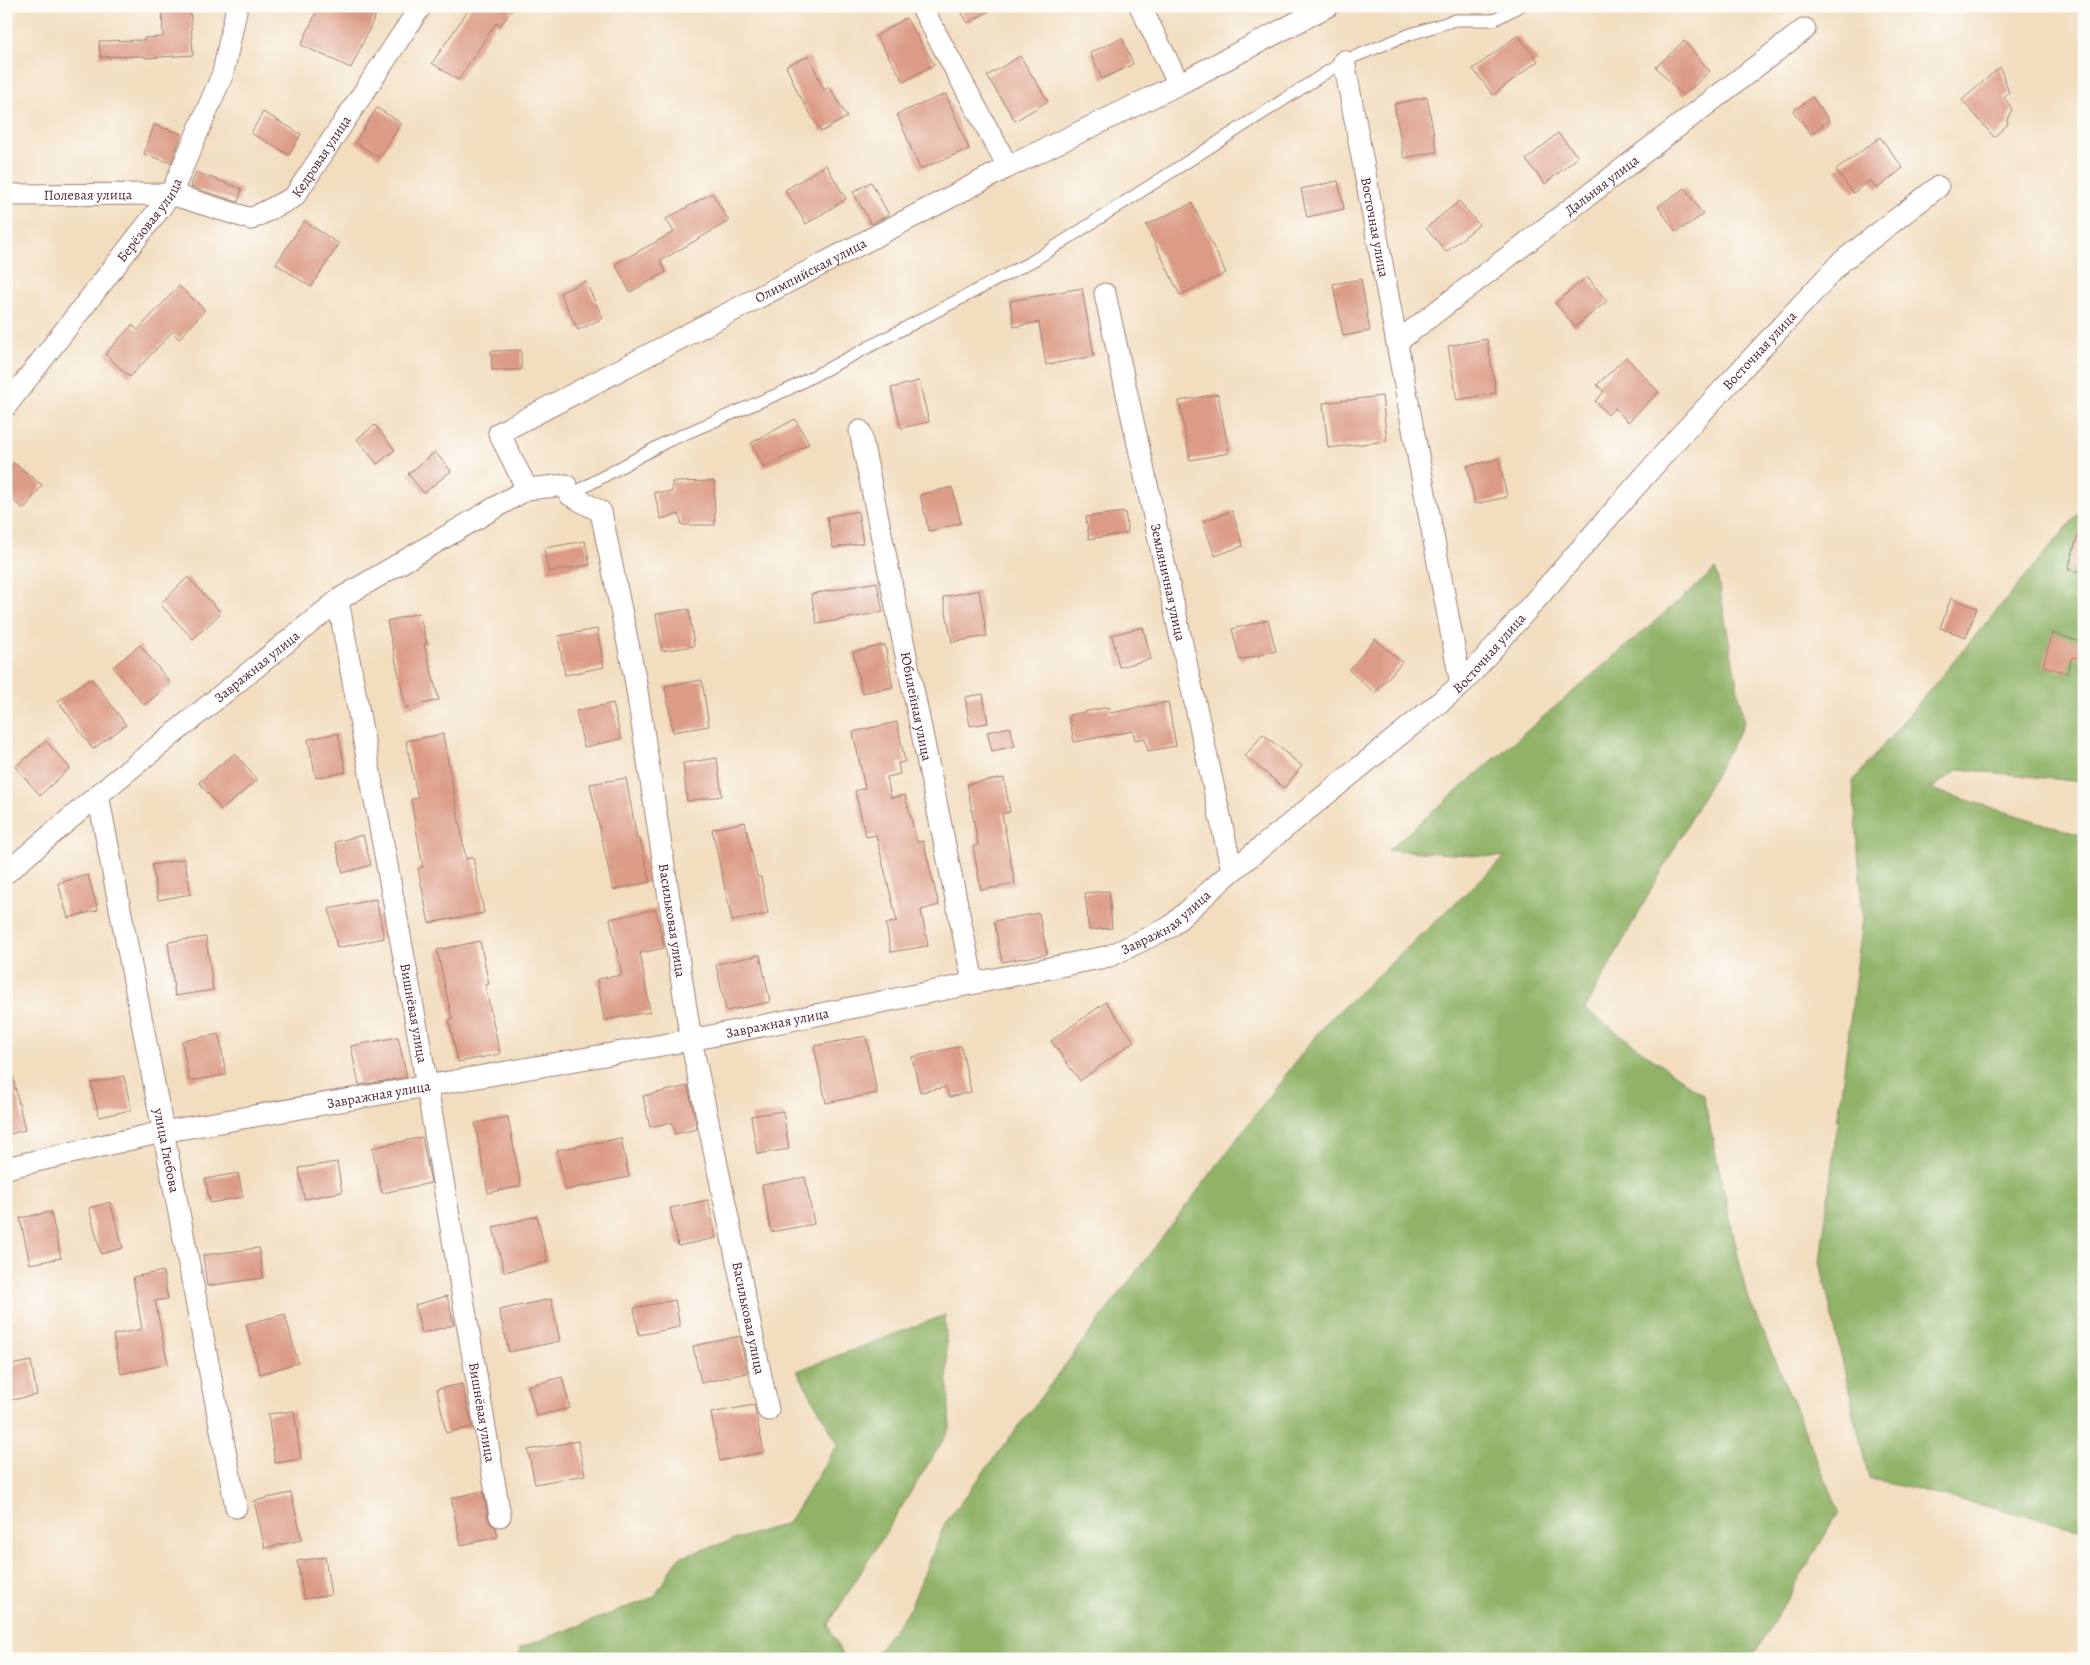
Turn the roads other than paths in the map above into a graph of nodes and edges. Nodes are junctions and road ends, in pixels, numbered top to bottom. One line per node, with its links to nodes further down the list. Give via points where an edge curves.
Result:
1 (237, 6): 12 (street, Берёзовая улица, via 222,73)
2 (420, 6): 12 (street, Кедровая улица, via 294,197 251,219)
3 (921, 6): 10 (street)
4 (1140, 6): 9 (street)
5 (1328, 6): 9 (street, Олимпийская улица)
6 (1520, 6): 8 (lane, via 1494,20 1455,20)
7 (1805, 29): 15 (street, Дальняя улица)
8 (1344, 61): 15 (street, Восточная улица); 19 (lane, via 1036,259 787,390 666,442)
9 (1179, 84): 10 (street, Олимпийская улица)
10 (1008, 167): 18 (street, Олимпийская улица, via 499,433)
11 (1938, 187): 21 (street, Восточная улица, via 1841,262 1678,438)
12 (171, 194): 13 (street, Полевая улица); 16 (street, Берёзовая улица)
13 (6, 195)
14 (1106, 294): 23 (street, Земляничная улица)
15 (1397, 342): 21 (street, Восточная улица)
16 (6, 406)
17 (860, 431): 25 (street, Юбилейная улица)
18 (527, 489): 19 (street, Васильковая улица, via 566,486); 20 (street, Завражная улица)
19 (570, 495): 26 (street, Васильковая улица, via 601,512 635,678)
20 (338, 600): 22 (street, Завражная улица); 27 (street, Вишнёвая улица)
21 (1461, 685): 23 (street, Завражная улица)
22 (98, 795): 24 (street, Завражная улица); 28 (street, улица Глебова)
23 (1232, 871): 25 (street, Завражная улица, via 1170,927 1110,956)
24 (6, 873)
25 (973, 982): 26 (street, Завражная улица)
26 (691, 1040): 27 (street, Завражная улица); 30 (street, Васильковая улица)
27 (427, 1086): 28 (street, Завражная улица); 32 (street, Вишнёвая улица)
28 (162, 1132): 29 (street, Завражная улица); 31 (street, улица Глебова)
29 (6, 1168)
30 (768, 1410)
31 (236, 1507)
32 (500, 1516)

